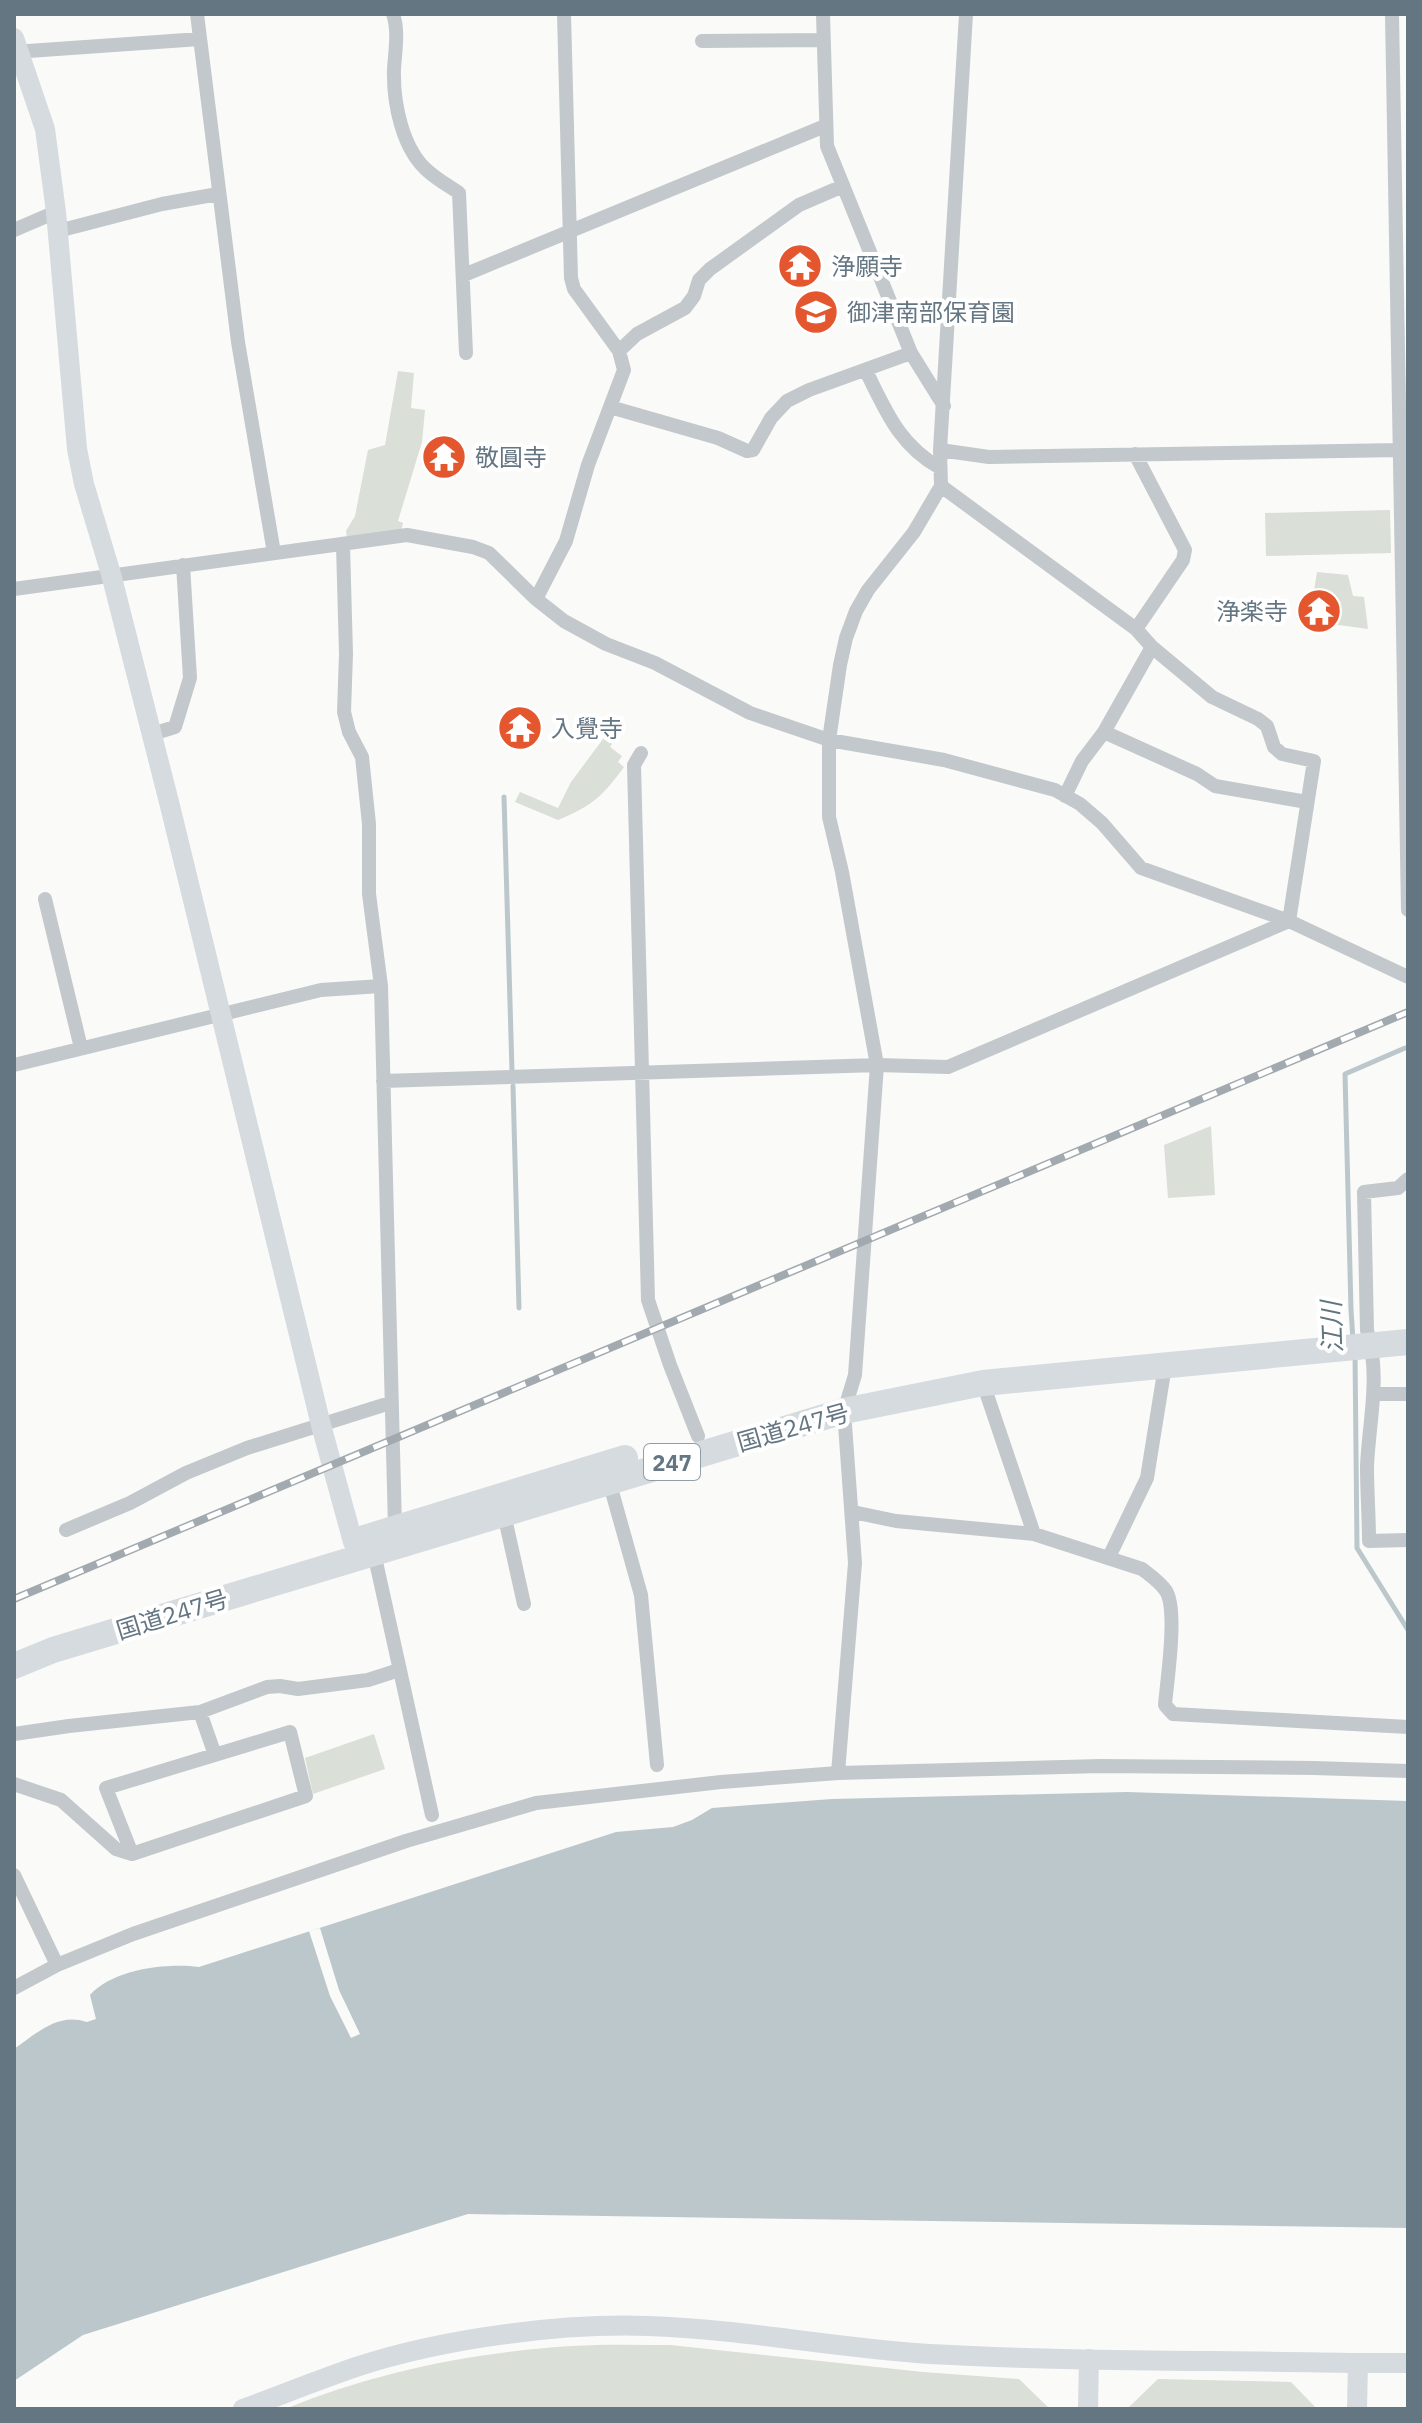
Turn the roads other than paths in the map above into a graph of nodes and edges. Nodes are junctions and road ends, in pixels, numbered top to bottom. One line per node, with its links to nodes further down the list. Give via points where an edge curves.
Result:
1 (197, 14): 7 (street)
2 (393, 14): 17 (street, via 399,121 426,170 459,193)
3 (564, 14): 16 (street)
4 (823, 14): 8 (street)
5 (966, 14): 22 (street)
6 (1392, 14): 25 (street)
7 (200, 39): 10 (street); 13 (street)
8 (824, 40): 9 (street); 11 (street)
9 (702, 41)
10 (15, 47): 14 (street, via 45,129)
11 (825, 126): 12 (street); 16 (street)
12 (843, 186): 18 (street, via 799,205 710,269 685,308 637,334); 20 (street)
13 (218, 194): 14 (street); 30 (street)
14 (57, 222): 15 (street); 32 (street, via 77,449)
15 (14, 230)
16 (569, 232): 17 (street); 18 (street, via 574,289)
17 (464, 275): 19 (street)
18 (619, 351): 23 (street, via 624,370)
19 (466, 353)
20 (911, 353): 21 (street); 22 (street)
21 (866, 371): 23 (street, via 787,401 753,450 747,451); 27 (street, via 893,425)
22 (944, 406): 24 (street)
23 (610, 407): 34 (street, via 566,541)
24 (940, 450): 26 (street, via 989,457); 27 (street)
25 (1399, 450): 26 (street); 44 (street)
26 (1135, 454): 35 (street, via 1185,550)
27 (940, 468): 28 (street)
28 (941, 486): 35 (street); 39 (street, via 856,611 840,665)
29 (343, 545): 30 (street); 34 (street, via 407,535 473,547 489,553); 47 (street, via 344,712 362,757 369,894)
30 (274, 553): 31 (street)
31 (183, 565): 32 (street); 38 (street, via 190,678 175,727)
32 (111, 574): 33 (street); 38 (street)
33 (14, 589)
34 (536, 599): 39 (street, via 606,644 655,663 750,713)
35 (1136, 629): 36 (street)
36 (1152, 647): 37 (street); 42 (street, via 1212,697 1267,726 1282,754 1314,761)
37 (1104, 732): 41 (street); 42 (street, via 1215,786)
38 (152, 734): 48 (street)
39 (829, 740): 41 (street, via 944,760); 51 (street, via 829,817)
40 (641, 753): 52 (street, via 634,765)
41 (1065, 796): 45 (street, via 1102,823 1141,868)
42 (1307, 802): 45 (street)
43 (45, 899): 49 (street)
44 (1408, 910)
45 (1289, 921): 46 (street); 51 (street, via 948,1067)
46 (1408, 977)
47 (381, 986): 48 (street, via 321,990); 53 (street)
48 (220, 1014): 49 (street); 64 (street)
49 (81, 1048): 50 (street)
50 (14, 1065)
51 (877, 1065): 52 (street); 62 (street, via 855,1375)
52 (644, 1073): 53 (street); 65 (street, via 648,1300)
53 (383, 1081): 63 (street)
54 (1408, 1179): 56 (street, via 1398,1188 1364,1192)
55 (1408, 1326): 56 (highway, 国道247号 / 247)
56 (1359, 1339): 57 (highway, 国道247号 / 247); 58 (highway, 国道247号 / 247); 60 (street); 62 (highway, 国道247号 / 247, via 976,1369)
57 (1408, 1342)
58 (1165, 1366): 59 (highway, 国道247号 / 247); 74 (street, via 1147,1478)
59 (983, 1383): 62 (highway, 国道247号 / 247); 71 (street)
60 (1375, 1394): 61 (street); 72 (street, via 1367,1466 1369,1541)
61 (1408, 1394)
62 (847, 1402): 65 (highway, 国道247号 / 247); 66 (highway, 国道247号 / 247); 67 (street)
63 (390, 1403): 64 (street); 69 (street)
64 (321, 1425): 70 (street, via 186,1473); 73 (street)
65 (698, 1436): 69 (highway, 国道247号 / 247)
66 (609, 1481): 68 (highway, 国道247号 / 247); 83 (street, via 641,1595)
67 (853, 1512): 71 (street); 85 (street, via 855,1563)
68 (504, 1514): 73 (highway, 国道247号 / 247); 75 (street)
69 (395, 1527): 73 (highway, 国道247号 / 247)
70 (66, 1530)
71 (1034, 1534): 74 (street)
72 (1408, 1540)
73 (363, 1547): 76 (highway, 国道247号 / 247); 77 (highway, 国道247号 / 247); 78 (street)
74 (1109, 1557): 80 (street, via 1142,1569 1167,1593 1172,1608 1165,1705 1173,1714)
75 (524, 1604)
76 (14, 1647)
77 (14, 1666)
78 (399, 1670): 79 (street, via 368,1680 298,1689 267,1687); 87 (street)
79 (200, 1712): 81 (street); 82 (street)
80 (1408, 1727)
81 (14, 1734)
82 (215, 1755): 88 (street, via 106,1788); 88 (street, via 290,1732 306,1796)
83 (657, 1765)
84 (1408, 1771): 85 (street, via 1101,1766)
85 (838, 1773): 90 (street, via 536,1803 310,1873)
86 (14, 1784): 88 (street, via 61,1800 116,1849)
87 (432, 1815)
88 (132, 1854)
89 (14, 1875): 90 (street)
90 (57, 1965): 91 (street)
91 (14, 1988)
92 (1089, 2359): 93 (street); 95 (street, via 889,2351 696,2328 584,2328 425,2348); 96 (street)
93 (1358, 2363): 94 (street); 97 (street)
94 (1408, 2363)
95 (243, 2409)
96 (1088, 2409)
97 (1357, 2409)

